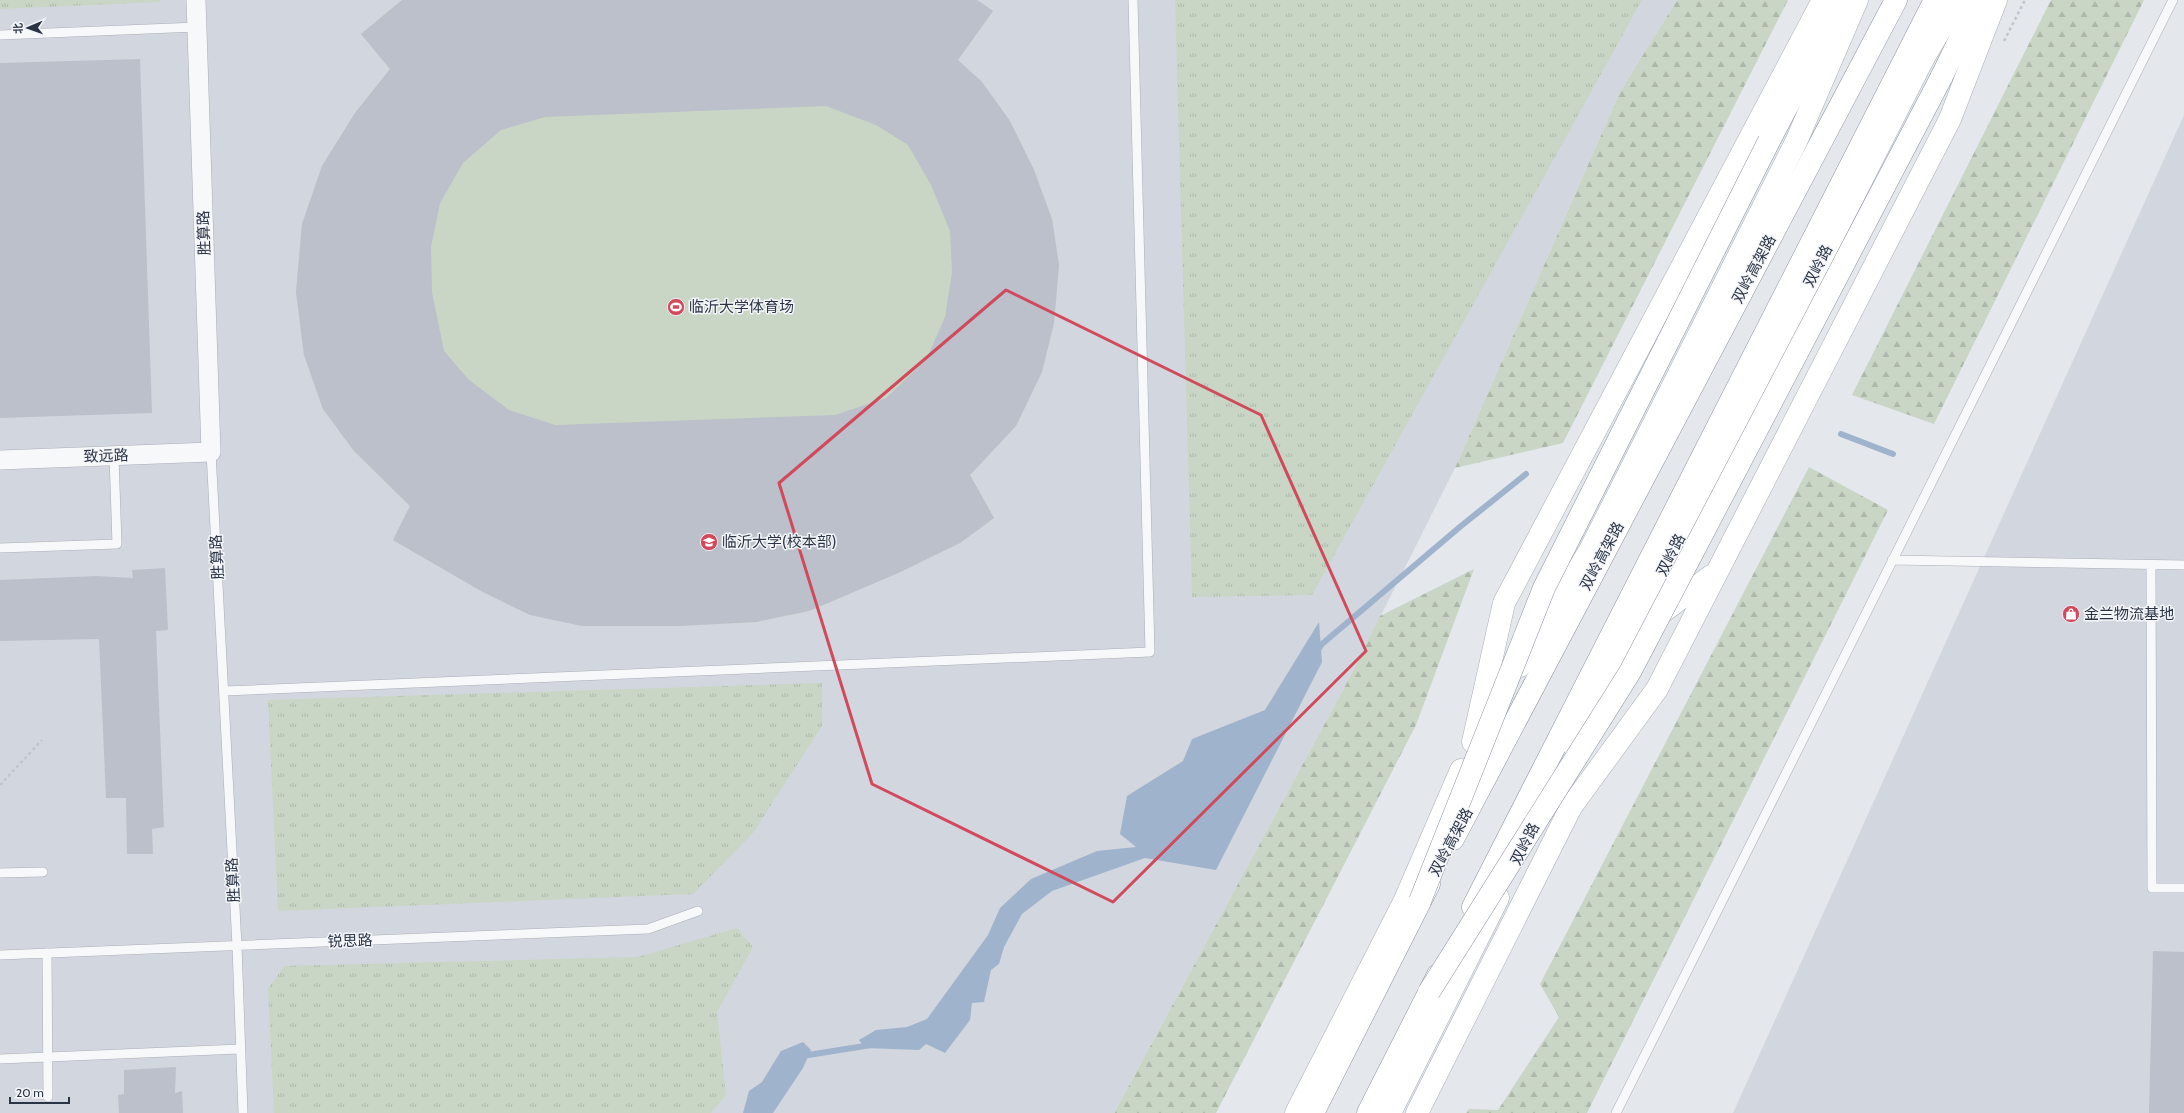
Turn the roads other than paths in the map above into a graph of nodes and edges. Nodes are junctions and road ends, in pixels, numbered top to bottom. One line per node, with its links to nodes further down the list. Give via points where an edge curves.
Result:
1 (196, 0): 12 (street, 胜算路)
2 (1133, 0): 23 (lane, via 1150,652)
3 (1823, 0): 24 (main road, via 1504,603)
4 (1843, 0): 28 (main road, bridge, via 1544,588)
5 (1857, 0): 24 (main road, via 1796,142 1590,550)
6 (1896, 0): 28 (main road, 双岭高架路, bridge)
7 (1935, 0): 33 (main road, bridge)
8 (1958, 0): 22 (main road, 双岭路, via 1923,58)
9 (1979, 0): 33 (main road, bridge, via 1941,78 1630,672)
10 (1996, 0): 21 (main road, via 1950,119)
11 (2173, 0): 18 (lane)
12 (197, 27): 13 (lane); 14 (street, 胜算路)
13 (0, 35)
14 (211, 452): 15 (street, 致远路); 23 (lane, 胜算路)
15 (114, 456): 16 (street, 致远路); 17 (lane, via 117,544)
16 (0, 460)
17 (0, 548)
18 (1892, 560): 19 (lane); 46 (lane)
19 (2151, 564): 20 (lane); 27 (lane, via 2152,888)
20 (2184, 565)
21 (1715, 574): 22 (main road); 45 (main road, via 1657,689 1571,807)
22 (1630, 635): 37 (main road, 双岭路)
23 (224, 691): 30 (lane, 胜算路)
24 (1473, 742): 40 (main road, via 1404,902)
25 (42, 872): 26 (lane)
26 (0, 873)
27 (2184, 888)
28 (1420, 901): 41 (main road, 双岭高架路)
29 (698, 911): 30 (lane, 锐思路, via 648,928)
30 (237, 946): 31 (lane, 锐思路); 34 (lane, 胜算路)
31 (47, 953): 32 (lane, 锐思路); 35 (lane)
32 (0, 955)
33 (1429, 992): 42 (main road)
34 (240, 1049): 35 (lane); 39 (lane, 胜算路)
35 (47, 1057): 36 (lane); 38 (lane)
36 (0, 1059)
37 (1407, 1079): 43 (main road, 双岭路); 44 (main road)
38 (48, 1097)
39 (243, 1113)
40 (1296, 1113)
41 (1313, 1113)
42 (1368, 1113)
43 (1390, 1113)
44 (1398, 1113)
45 (1417, 1113)
46 (1616, 1113)

